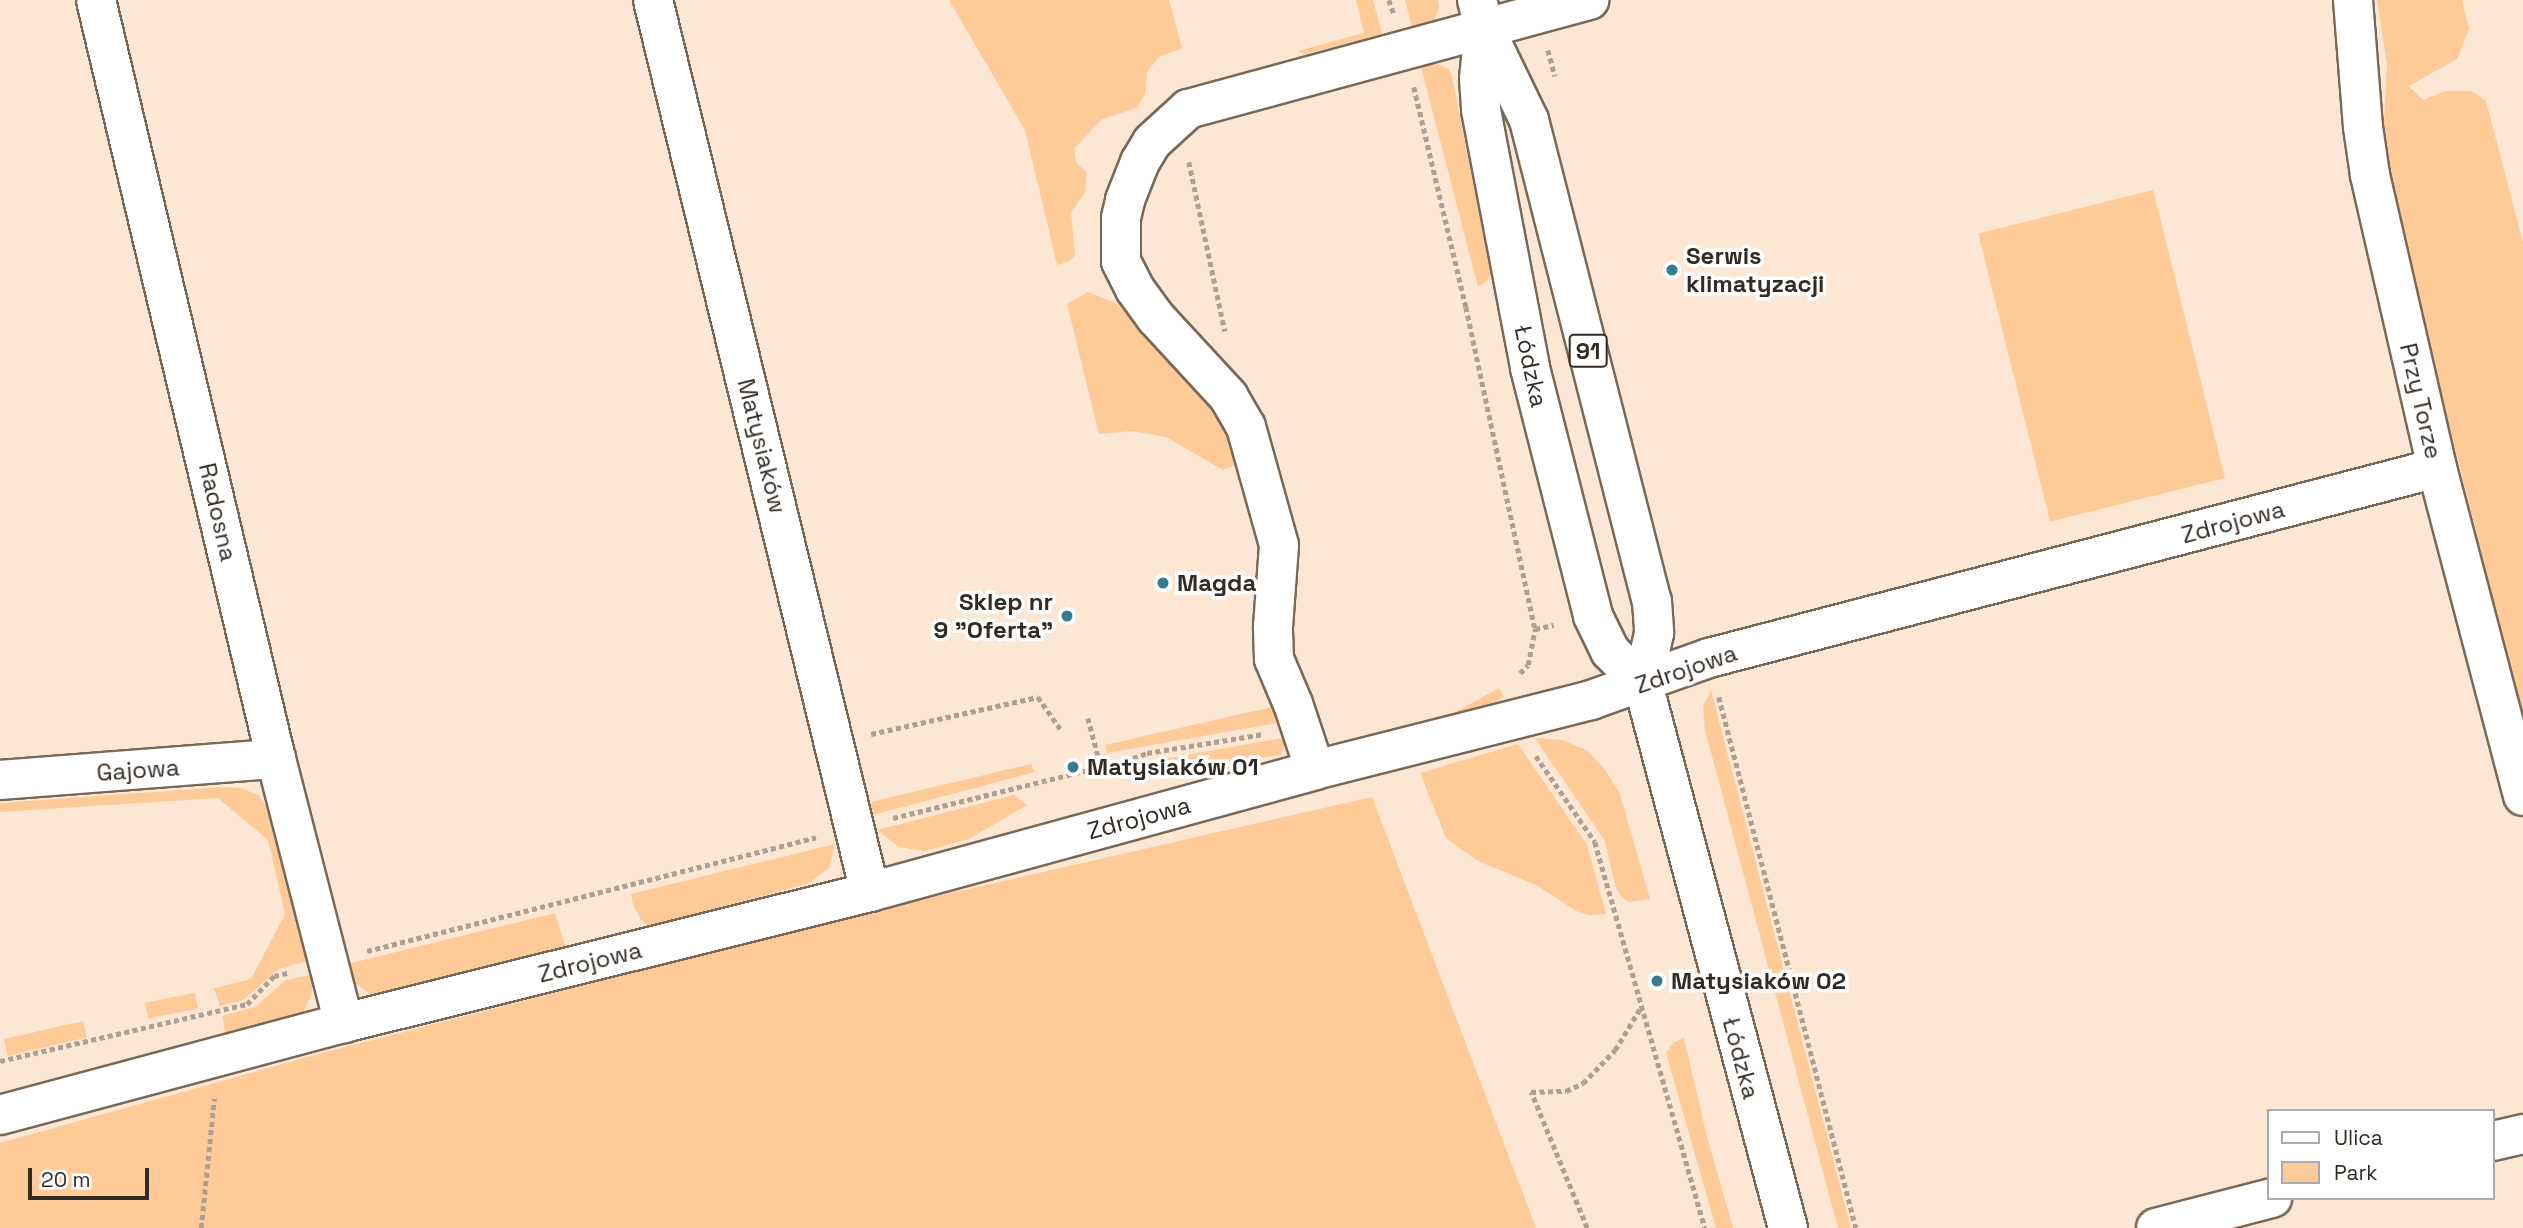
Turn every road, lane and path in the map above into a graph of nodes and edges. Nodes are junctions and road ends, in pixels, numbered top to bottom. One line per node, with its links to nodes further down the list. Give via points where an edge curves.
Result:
1 (96, 0): 18 (street, Radosna)
2 (653, 0): 23 (street, Matysiaków)
3 (1390, 0): 7 (path)
4 (1589, 0): 6 (street)
5 (2353, 0): 10 (street, Przy Torze, via 2370,175)
6 (1481, 14): 7 (street); 13 (street, Łódzka / 91, via 1529,120 1652,601 1654,633); 13 (street, Łódzka / 91, via 1481,110 1530,368 1593,616 1610,651)
7 (1404, 49): 8 (street); 11 (path, via 1466,307)
8 (1188, 109): 9 (path, via 1188,154); 20 (street, via 1167,125 1140,162 1121,218 1121,261 1156,318 1230,397 1246,428 1279,545 1274,659)
9 (1226, 334)
10 (2437, 468): 13 (street, Zdrojowa, via 1709,659); 22 (street, Przy Torze)
11 (1535, 629)
12 (1523, 673): 14 (path, via 1516,689)
13 (1643, 684): 14 (street, Zdrojowa); 34 (street, Łódzka / 91)
14 (1521, 717): 20 (street, Zdrojowa); 24 (path, via 1532,750 1595,842)
15 (1088, 718): 19 (path)
16 (1060, 729): 17 (path, via 1038,697)
17 (869, 734)
18 (276, 760): 21 (street, Gajowa); 25 (street, Radosna)
19 (1101, 767)
20 (1315, 770): 23 (street, Zdrojowa)
21 (0, 780)
22 (2523, 796)
23 (870, 892): 25 (street, Zdrojowa)
24 (1642, 1007): 32 (path, via 1615,1051 1584,1083 1566,1091 1531,1093); 33 (path)
25 (344, 1023): 26 (street, Zdrojowa)
26 (218, 1056): 27 (street, Zdrojowa); 31 (path)
27 (0, 1115)
28 (2523, 1134): 29 (street)
29 (2495, 1141)
30 (2268, 1199): 35 (street)
31 (201, 1228)
32 (1587, 1228)
33 (1705, 1228)
34 (1788, 1228)
35 (2157, 1228)

